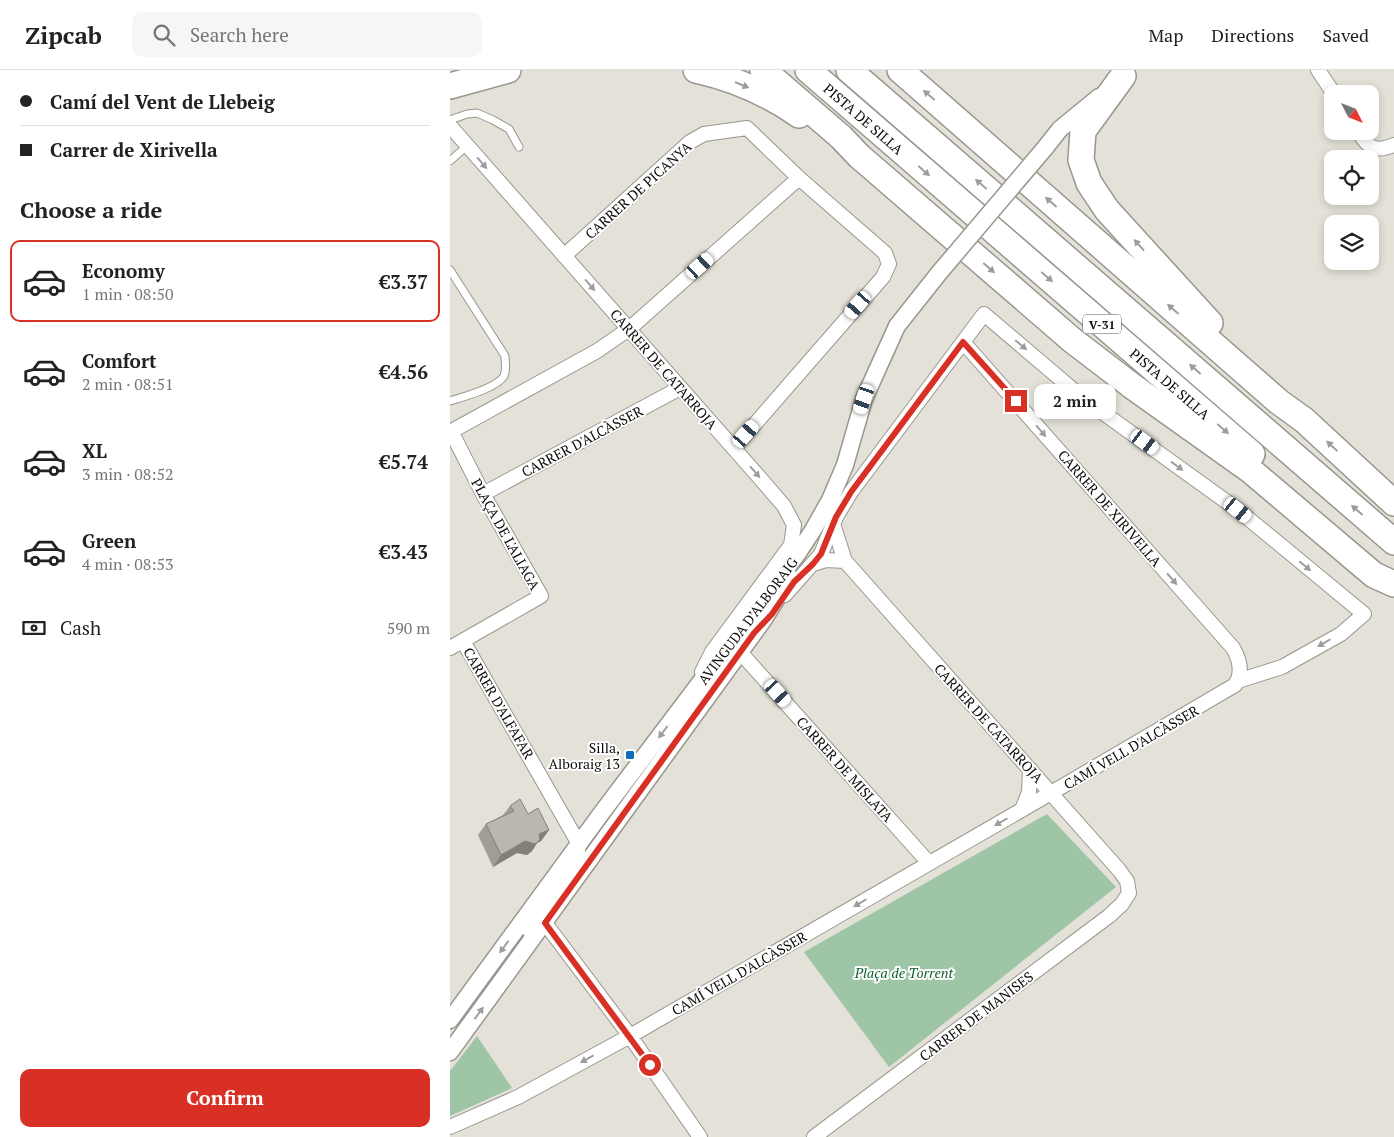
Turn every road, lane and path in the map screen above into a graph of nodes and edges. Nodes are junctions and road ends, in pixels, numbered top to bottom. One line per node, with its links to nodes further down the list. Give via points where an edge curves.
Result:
1 (508, 70): 10 (highway)
2 (696, 70): 17 (highway, one-way to 17, via 744,85 789,108)
3 (763, 70): 17 (highway)
4 (808, 70): 36 (highway, PISTA DE SILLA / V-31, one-way to 36)
5 (849, 70): 32 (highway, PISTA DE SILLA / V-31, one-way to 5)
6 (900, 70): 26 (highway, one-way to 6, via 1279,402)
7 (1318, 70): 9 (street)
8 (1126, 73): 26 (highway, one-way to 8, via 1285,396 1206,319 1107,210 1089,183 1081,160 1084,131); 33 (street, bridge, via 1060,130 897,326 864,399 845,465 830,500)
9 (1328, 85)
10 (450, 86)
11 (450, 120): 16 (lane, via 477,114 493,120 509,129)
12 (450, 126): 15 (street, CARRER DE CATARROJA)
13 (1365, 140): 14 (street, via 1378,150)
14 (1394, 144)
15 (467, 146): 18 (lane); 20 (street, CARRER DE CATARROJA, one-way to 20)
16 (519, 147)
17 (859, 156): 37 (highway, one-way to 37, via 1072,340 1250,470 1374,575)
18 (450, 161)
19 (799, 178): 20 (street, CARRER DE PICANYA, via 747,128 704,134 690,142); 22 (street); 28 (street, via 885,253 889,264 883,277)
20 (564, 256): 22 (street, CARRER DE CATARROJA, one-way to 22)
21 (450, 270): 25 (lane, via 504,356 506,368 503,377 493,385)
22 (629, 329): 24 (street, CARRER DE CATARROJA); 27 (street, via 597,351)
23 (963, 342): 31 (street, via 856,484); 42 (street, CARRER DE XIRIVELLA, one-way to 42, via 1233,648 1240,664); 42 (street, CAMÍ VELL D'ALCÀSSER, one-way to 42, via 984,314 1084,399 1238,510 1364,614 1340,634 1282,667)
24 (680, 388): 28 (street, CARRER DE CATARROJA); 29 (street, CARRER D'ALCÀSSER)
25 (450, 401)
26 (1304, 420): 30 (highway, one-way to 26)
27 (451, 431): 29 (street, PLAÇA DE L'ALIAGA)
28 (734, 448): 43 (street, CARRER DE CATARROJA, one-way to 43, via 784,506 794,525 791,545 712,652)
29 (483, 494): 39 (street, PLAÇA DE L'ALIAGA, via 541,596)
30 (1394, 503)
31 (832, 524): 34 (street, CARRER DE CATARROJA); 35 (street)
32 (1394, 542)
33 (798, 553): 38 (street, AVINGUDA D’ALBORAIG, via 784,587); 43 (street, AVINGUDA D’ALBORAIG)
34 (845, 561): 35 (street); 44 (street, CARRER DE CATARROJA)
35 (813, 564): 38 (street, via 794,582)
36 (1394, 580)
37 (1394, 584)
38 (754, 633): 41 (street, AVINGUDA D’ALBORAIG)
39 (463, 641): 40 (street, PLAÇA DE L'ALIAGA); 47 (street, CARRER D'ALFAFAR)
40 (450, 648)
41 (740, 652): 48 (street, CARRER DE MISLATA); 50 (street, AVINGUDA D’ALBORAIG)
42 (1238, 681): 45 (street, CAMÍ VELL D'ALCÀSSER, via 1228,690)
43 (686, 702): 47 (street, AVINGUDA D’ALBORAIG, one-way to 47)
44 (1030, 769): 45 (street, CARRER DE CATARROJA); 46 (street, via 1029,792)
45 (1052, 793): 46 (street, CAMÍ VELL D'ALCÀSSER); 49 (street, CARRER DE CATARROJA, via 1119,870)
46 (1022, 810): 48 (street, CAMÍ VELL D'ALCÀSSER, one-way to 48)
47 (579, 844): 51 (street, AVINGUDA D’ALBORAIG, via 576,863 528,932); 52 (street, AVINGUDA D’ALBORAIG, one-way to 52)
48 (930, 863): 53 (street, CAMÍ VELL D'ALCÀSSER, one-way to 53)
49 (1128, 888): 57 (street, CARRER DE MANISES, via 1126,898 1109,916)
50 (545, 923): 51 (street, AVINGUDA D’ALBORAIG); 53 (street)
51 (518, 961): 54 (street, AVINGUDA D’ALBORAIG, one-way to 51)
52 (450, 1020)
53 (630, 1036): 55 (street, CAMÍ VELL D'ALCÀSSER, one-way to 55, via 518,1097); 56 (street)
54 (450, 1052)
55 (450, 1127)
56 (700, 1137)
57 (814, 1137)

